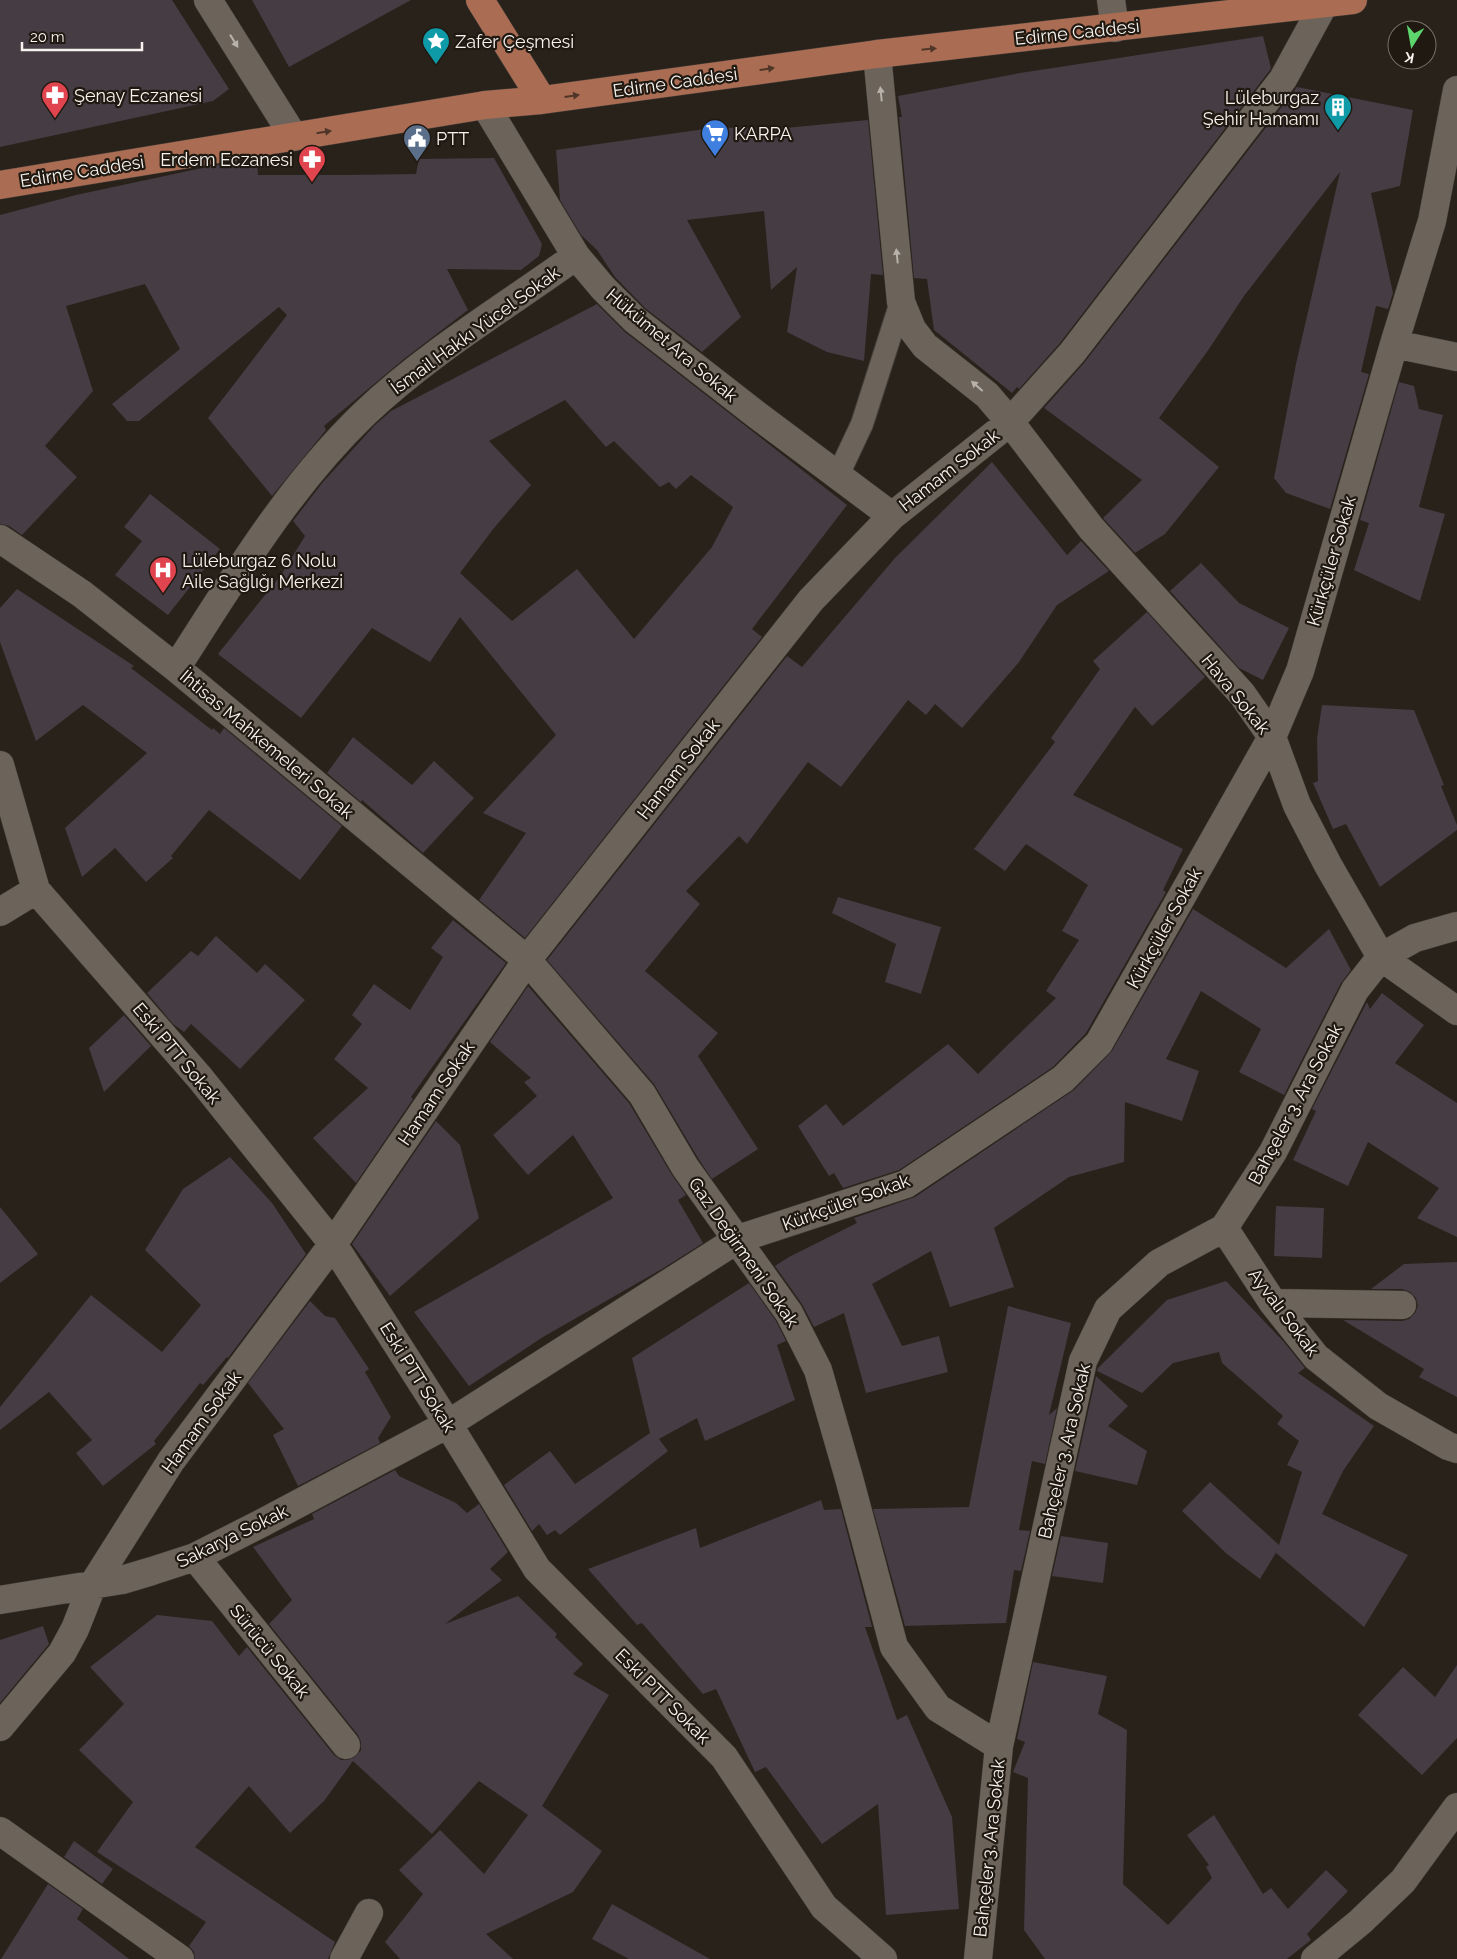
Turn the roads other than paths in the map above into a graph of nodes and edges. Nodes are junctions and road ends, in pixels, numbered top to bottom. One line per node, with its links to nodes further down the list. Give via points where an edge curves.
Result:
1 (208, 0): 11 (street, one-way to 11)
2 (480, 0): 9 (main road)
3 (1111, 0): 6 (street)
4 (1353, 0): 5 (main road, Edirne Caddesi)
5 (1323, 2): 6 (main road, Edirne Caddesi); 17 (street, Hamam Sokak, via 1283,79 1072,353)
6 (1115, 28): 7 (main road, Edirne Caddesi, one-way to 6)
7 (877, 54): 9 (main road, Edirne Caddesi, one-way to 7); 14 (street, Hava Sokak, one-way to 7)
8 (1457, 90): 15 (street, Kürkçüler Sokak, via 1432,220)
9 (542, 100): 10 (main road, Edirne Caddesi)
10 (485, 105): 11 (main road, Edirne Caddesi, one-way to 10); 13 (street, Hükümet Ara Sokak)
11 (294, 136): 12 (main road, Edirne Caddesi)
12 (0, 185)
13 (576, 256): 18 (street, Hükümet Ara Sokak, via 635,320); 21 (street, İsmail Hakkı Yücel Sokak, via 414,369 364,414 294,493 246,559)
14 (901, 302): 17 (street, Hava Sokak, one-way to 14, via 986,395 925,346 912,329); 18 (lane, via 862,424)
15 (1394, 344): 16 (street); 22 (street, Kürkçüler Sokak, via 1300,671)
16 (1457, 357)
17 (1010, 422): 19 (street, Hamam Sokak); 22 (street, Hava Sokak, via 1091,528 1242,694)
18 (838, 475): 19 (street, Hükümet Ara Sokak)
19 (892, 516): 28 (street, Hamam Sokak, via 811,600)
20 (0, 539): 21 (street, İhtisas Mahkemeleri Sokak, via 82,594)
21 (176, 668): 28 (street, İhtisas Mahkemeleri Sokak)
22 (1272, 738): 27 (street, Hava Sokak, via 1297,804); 31 (street, Kürkçüler Sokak, via 1099,1043 1063,1079 906,1184)
23 (0, 765): 24 (street, Eski PTT Sokak)
24 (36, 890): 25 (street); 32 (street, Eski PTT Sokak, via 200,1078)
25 (0, 912)
26 (1457, 926): 27 (street, via 1415,938)
27 (1381, 957): 29 (street); 30 (street, Bahçeler 3. Ara Sokak, via 1355,990 1273,1152)
28 (527, 960): 31 (street, Gaz Değirmeni Sokak, via 642,1094 685,1167); 32 (street, Hamam Sokak)
29 (1457, 1011)
30 (1224, 1228): 33 (street, Ayvalı Sokak); 42 (street, Bahçeler 3. Ara Sokak, via 1158,1264 1108,1309 1083,1361)
31 (738, 1239): 35 (street, Kürkçüler Sokak); 42 (street, Gaz Değirmeni Sokak, via 789,1313 818,1370 894,1646 938,1708)
32 (333, 1244): 35 (street, Eski PTT Sokak); 38 (street, Hamam Sokak, via 171,1461)
33 (1273, 1303): 34 (street); 36 (street, Ayvalı Sokak, via 1316,1357 1378,1406)
34 (1402, 1305)
35 (448, 1424): 37 (street, Sakarya Sokak); 48 (street, Eski PTT Sokak, via 537,1569 724,1757 824,1907)
36 (1457, 1449)
37 (195, 1557): 38 (street, Sakarya Sokak); 41 (street, Sürücü Sokak)
38 (92, 1586): 39 (street, Sakarya Sokak); 40 (street, Hamam Sokak, via 62,1653)
39 (0, 1600)
40 (0, 1727)
41 (346, 1745)
42 (999, 1746): 49 (street, Bahçeler 3. Ara Sokak)
43 (1457, 1807): 50 (street, via 1403,1881)
44 (0, 1831): 46 (street)
45 (369, 1913): 47 (street)
46 (180, 1959)
47 (344, 1959)
48 (884, 1959)
49 (978, 1959)
50 (1315, 1959)

